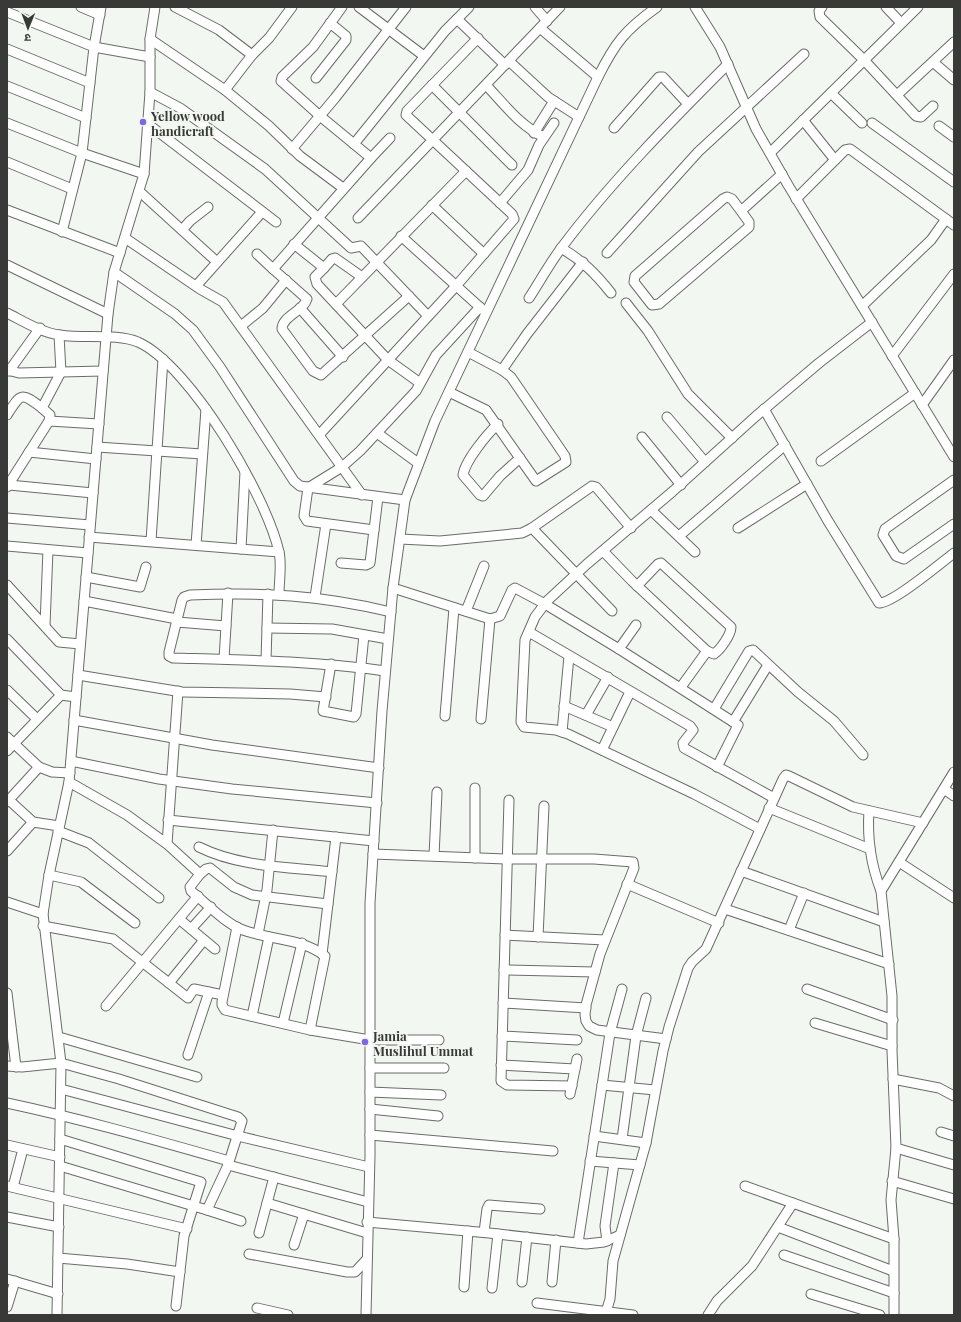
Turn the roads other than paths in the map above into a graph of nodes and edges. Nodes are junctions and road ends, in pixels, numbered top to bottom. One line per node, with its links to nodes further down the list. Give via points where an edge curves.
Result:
1 (81, 7): 16 (street)
2 (155, 7): 25 (street)
3 (175, 7): 30 (street, via 219,30)
4 (342, 7): 20 (street)
5 (359, 7): 23 (street)
6 (406, 7): 23 (street)
7 (469, 7): 18 (street)
8 (536, 7): 19 (street)
9 (560, 7): 19 (street)
10 (656, 7): 37 (street, via 621,36)
11 (695, 7): 36 (street)
12 (822, 7): 33 (street, via 819,11 820,17)
13 (886, 7): 21 (street)
14 (918, 7): 21 (street)
15 (288, 8): 30 (street, via 269,38)
16 (101, 11): 27 (street)
17 (7, 12): 27 (street)
18 (457, 18): 24 (street); 31 (street)
19 (548, 21): 22 (street)
20 (330, 23): 38 (street, via 346,36 346,40); 53 (street, via 305,56 281,79)
21 (901, 23): 33 (street)
22 (540, 28): 34 (street); 37 (street)
23 (389, 29): 31 (street); 53 (street)
24 (478, 38): 34 (street); 41 (street)
25 (150, 39): 32 (street); 44 (street)
26 (954, 42): 35 (street)
27 (94, 47): 32 (street); 40 (street)
28 (7, 49): 40 (street)
29 (804, 54): 51 (street)
30 (252, 55): 44 (street)
31 (424, 56): 69 (street)
32 (150, 57): 45 (street)
33 (864, 60): 46 (street); 47 (street)
34 (507, 62): 42 (street); 48 (street)
35 (933, 62): 39 (street); 47 (street)
36 (728, 64): 49 (street); 51 (street)
37 (598, 77): 54 (street)
38 (316, 78)
39 (954, 80)
40 (90, 83): 55 (street)
41 (432, 85): 52 (street); 68 (street, via 406,115)
42 (486, 85): 52 (street); 64 (street, via 520,122)
43 (7, 86): 55 (street)
44 (225, 90): 70 (street, via 269,126)
45 (150, 92): 61 (street); 91 (street, via 180,108 265,170)
46 (831, 93): 56 (street); 59 (street)
47 (897, 95): 50 (street, via 918,117)
48 (554, 101): 54 (street); 64 (street)
49 (688, 104): 63 (street, via 663,77 659,77); 101 (street)
50 (933, 106)
51 (748, 107): 72 (street, via 756,129); 103 (street, via 698,152)
52 (460, 112): 68 (street); 76 (street)
53 (320, 116): 69 (street); 70 (street)
54 (579, 117): 126 (street)
55 (86, 118): 71 (street)
56 (803, 120): 72 (street); 74 (street)
57 (7, 123): 71 (street)
58 (554, 123): 65 (street)
59 (862, 123)
60 (872, 123): 80 (street)
61 (148, 124): 78 (street); 90 (street)
62 (939, 126): 66 (street)
63 (614, 128)
64 (534, 133): 65 (street)
65 (544, 137): 85 (street, via 528,170)
66 (954, 137)
67 (390, 138): 73 (street)
68 (433, 140): 77 (street); 92 (street)
69 (354, 144): 73 (street)
70 (292, 149): 81 (street)
71 (82, 153): 78 (street); 82 (street)
72 (770, 153): 79 (street)
73 (371, 158): 81 (street)
74 (835, 160): 84 (street); 93 (street, via 845,150 850,149)
75 (7, 162): 82 (street)
76 (512, 165)
77 (466, 171): 85 (street); 86 (street)
78 (144, 174): 83 (street)
79 (782, 174): 84 (street); 89 (street)
80 (954, 182)
81 (343, 188): 91 (street)
82 (72, 189): 97 (street)
83 (139, 191): 96 (street); 99 (street)
84 (796, 199): 123 (street)
85 (500, 203): 105 (street, via 514,219)
86 (432, 205): 98 (street); 105 (street)
87 (208, 207): 96 (street)
88 (7, 210): 97 (street)
89 (740, 211): 89 (street, via 732,199 723,199 635,276 634,282 652,305 659,304 749,227 749,222)
90 (262, 212): 94 (street); 107 (street)
91 (316, 218): 100 (street); 106 (street, via 351,248 361,246)
92 (358, 218)
93 (946, 219): 95 (street); 123 (street, via 931,240)
94 (276, 222)
95 (954, 225)
96 (182, 230): 107 (street)
97 (62, 232): 102 (street)
98 (401, 236): 106 (street); 117 (street)
99 (125, 238): 102 (street); 116 (street)
100 (294, 244): 110 (street); 111 (street)
101 (561, 248): 108 (street); 120 (street)
102 (120, 253): 112 (street)
103 (607, 253)
104 (257, 254): 111 (street)
105 (484, 254): 117 (street)
106 (376, 261): 114 (street); 119 (street)
107 (217, 262): 116 (street)
108 (583, 262): 118 (street); 143 (street)
109 (7, 265): 128 (street)
110 (324, 268): 114 (street, via 335,258); 122 (street, via 315,280)
111 (273, 269): 115 (street)
112 (114, 272): 128 (street); 179 (street, via 175,314 193,330 294,481)
113 (954, 274): 137 (street)
114 (362, 277): 122 (street)
115 (286, 280): 125 (street, via 306,299); 131 (street, via 263,308)
116 (196, 286): 131 (street, via 223,302)
117 (456, 286): 124 (street); 129 (street)
118 (611, 293)
119 (409, 296): 129 (street); 134 (street)
120 (529, 298)
121 (626, 303): 161 (street, via 648,331 688,394)
122 (336, 304): 134 (street)
123 (862, 306): 130 (street)
124 (480, 307): 126 (street); 146 (street, via 436,355)
125 (300, 308): 138 (street); 138 (street, via 283,323 282,329 313,371 322,375)
126 (487, 313): 136 (street)
127 (7, 314): 132 (street)
128 (108, 314): 135 (street)
129 (428, 316): 140 (street)
130 (872, 322): 137 (street); 152 (street)
131 (241, 326): 159 (street)
132 (40, 328): 133 (street); 142 (street)
133 (59, 335): 135 (street); 145 (street)
134 (366, 336): 138 (street); 140 (street)
135 (106, 337): 139 (street, via 138,342); 144 (street)
136 (468, 352): 143 (street); 147 (street)
137 (892, 356): 148 (street)
138 (343, 357)
139 (163, 359): 151 (street, via 184,380); 164 (street)
140 (388, 360): 146 (street); 159 (street)
141 (954, 360): 149 (street)
142 (8, 370): 145 (street, via 19,373)
143 (502, 370): 168 (street, via 520,390 566,459 564,464 536,481)
144 (103, 371): 145 (street); 156 (street)
145 (61, 372): 150 (street)
146 (420, 383): 158 (street, via 416,391)
147 (449, 392): 157 (street, via 486,410); 172 (street)
148 (915, 393): 149 (street); 170 (street)
149 (922, 405): 166 (street)
150 (42, 408): 153 (street, via 23,396 18,398); 155 (street, via 50,415)
151 (206, 409): 167 (street); 174 (street)
152 (764, 409): 161 (street); 162 (street)
153 (7, 415)
154 (667, 418): 171 (street)
155 (48, 421): 156 (street); 165 (street)
156 (99, 424): 163 (street)
157 (498, 424): 168 (street); 168 (street, via 488,432 477,448 463,475 483,496)
158 (377, 433): 172 (street); 173 (street)
159 (319, 435): 173 (street)
160 (642, 437): 177 (street)
161 (732, 438): 171 (street)
162 (785, 445): 176 (street); 193 (street)
163 (97, 447): 164 (street); 169 (street)
164 (157, 451): 167 (street); 196 (street)
165 (29, 452): 169 (street); 178 (street)
166 (953, 453)
167 (202, 454): 197 (street)
168 (520, 458)
169 (96, 459): 180 (street)
170 (821, 460)
171 (705, 462): 177 (street)
172 (418, 463): 183 (street)
173 (342, 466): 179 (street); 181 (street)
174 (245, 472): 199 (street); 202 (street, via 258,495)
175 (954, 480): 187 (street, via 885,529 883,534 896,556 904,559)
176 (807, 484): 191 (street); 205 (street, via 879,602 885,602 914,584)
177 (681, 485): 184 (street)
178 (8, 486): 180 (street)
179 (308, 488): 181 (street); 186 (street, via 305,518 309,522)
180 (93, 493): 188 (street)
181 (362, 495): 182 (street)
182 (378, 497): 183 (street); 192 (street)
183 (405, 500): 195 (street)
184 (651, 510): 190 (street); 193 (street)
185 (7, 518): 188 (street)
186 (326, 524): 192 (street); 217 (street)
187 (954, 524)
188 (90, 526): 194 (street)
189 (532, 528): 190 (street, via 592,486 596,487); 195 (street, via 512,535 454,540); 209 (street)
190 (631, 528): 201 (street)
191 (738, 528)
192 (374, 530): 206 (street, via 370,563 366,565)
193 (679, 536): 203 (street)
194 (89, 537): 196 (street); 204 (street)
195 (400, 539): 213 (street)
196 (151, 542): 197 (street)
197 (196, 545): 199 (street)
198 (7, 546): 200 (street)
199 (241, 549): 202 (street)
200 (48, 550): 204 (street); 226 (street)
201 (603, 551): 209 (street); 212 (street)
202 (280, 552): 216 (street)
203 (695, 552)
204 (88, 553): 210 (street)
205 (954, 553)
206 (341, 562)
207 (484, 566): 221 (street)
208 (146, 567): 210 (street, via 140,587)
209 (576, 575): 219 (street); 222 (street)
210 (86, 577): 218 (street)
211 (7, 585): 226 (street)
212 (637, 586): 236 (street); 236 (street, via 661,563 696,594 731,629 716,653)
213 (393, 588): 220 (street); 223 (street)
214 (228, 593): 215 (street); 225 (street, via 186,596 182,600); 228 (street)
215 (268, 594): 216 (street); 229 (street)
216 (278, 594): 217 (street)
217 (315, 597): 223 (street, via 352,602)
218 (84, 601): 225 (street); 234 (street)
219 (544, 604): 224 (street, via 515,588 500,616); 230 (street); 235 (street)
220 (454, 608): 221 (street); 256 (street)
221 (466, 611): 224 (street)
222 (612, 611)
223 (391, 612): 233 (street)
224 (490, 619): 258 (street)
225 (177, 620): 228 (street); 238 (street, via 169,656)
226 (45, 625): 234 (street, via 59,642)
227 (636, 625): 235 (street)
228 (226, 626): 238 (street)
229 (267, 628): 231 (street, via 332,629); 239 (street)
230 (529, 632): 237 (street); 262 (street, via 524,653 521,722 528,728)
231 (364, 635): 233 (street); 242 (street)
232 (7, 639): 250 (street)
233 (388, 640): 243 (street)
234 (80, 644): 244 (street)
235 (619, 649): 246 (street)
236 (707, 651): 246 (street)
237 (569, 656): 245 (street); 253 (street)
238 (224, 659): 239 (street)
239 (266, 660): 240 (street)
240 (332, 664): 242 (street); 252 (street)
241 (768, 665): 254 (street, via 754,651 749,651); 260 (street); 268 (street, via 834,720)
242 (361, 668): 243 (street); 252 (street, via 356,716 324,712)
243 (385, 672): 271 (street)
244 (78, 676): 248 (street); 251 (street)
245 (608, 678): 249 (street); 255 (street)
246 (681, 687): 254 (street)
247 (7, 690): 257 (street)
248 (178, 691): 252 (street); 264 (street)
249 (630, 692): 261 (street); 272 (street, via 690,726 693,730 682,747)
250 (61, 694): 251 (street); 257 (street)
251 (76, 697): 259 (street)
252 (326, 697)
253 (564, 706): 255 (street); 262 (street)
254 (714, 709): 260 (street)
255 (586, 715): 261 (street)
256 (445, 716)
257 (37, 719): 265 (street)
258 (481, 719)
259 (74, 720): 264 (street); 269 (street)
260 (733, 722): 272 (street, via 738,727)
261 (613, 727): 266 (street)
262 (562, 732): 266 (street)
263 (7, 737): 265 (street)
264 (176, 738): 271 (street); 275 (street)
265 (14, 743): 267 (street); 270 (street)
266 (602, 750): 291 (street)
267 (7, 751)
268 (864, 754)
269 (71, 761): 274 (street); 275 (street)
270 (39, 767): 274 (street); 282 (street)
271 (379, 768): 283 (street)
272 (717, 768): 280 (street)
273 (954, 772): 277 (street)
274 (69, 778): 290 (street); 295 (street, via 128,815)
275 (171, 781): 283 (street); 287 (street)
276 (476, 788): 301 (street)
277 (944, 789): 279 (street); 289 (street)
278 (437, 792): 300 (street)
279 (954, 796)
280 (774, 798): 285 (street); 286 (street, via 782,779 786,776)
281 (509, 800): 302 (street)
282 (8, 801): 288 (street)
283 (377, 803): 294 (street)
284 (544, 806): 303 (street)
285 (769, 808): 291 (street); 297 (street)
286 (869, 811): 289 (street); 297 (street)
287 (168, 820): 292 (street); 295 (street)
288 (33, 822): 290 (street); 298 (street)
289 (923, 824): 304 (street)
290 (59, 829): 308 (street); 315 (street, via 88,843)
291 (760, 829): 306 (street)
292 (273, 830): 293 (street); 305 (street)
293 (336, 837): 294 (street); 307 (street)
294 (374, 841): 299 (street)
295 (167, 844): 309 (street)
296 (199, 847): 305 (street, via 223,857)
297 (870, 849): 311 (street)
298 (7, 851)
299 (373, 854): 300 (street); 363 (street, via 370,903)
300 (434, 856): 301 (street)
301 (475, 858): 302 (street)
302 (506, 859): 303 (street); 331 (street)
303 (542, 859): 310 (street, via 631,861 634,868); 333 (street)
304 (899, 862): 311 (street); 316 (street)
305 (270, 865): 307 (street); 314 (street)
306 (741, 871): 312 (street); 320 (street)
307 (332, 872): 318 (street)
308 (49, 874): 321 (street); 324 (street, via 80,882)
309 (200, 874): 313 (street, via 190,887); 314 (street, via 210,868 242,892)
310 (628, 884): 325 (street); 335 (street)
311 (881, 891): 323 (street)
312 (804, 893): 323 (street); 329 (street)
313 (198, 896): 319 (street); 322 (street)
314 (265, 897): 318 (street); 330 (street)
315 (159, 898)
316 (954, 898)
317 (7, 902): 321 (street)
318 (328, 904): 338 (street)
319 (211, 907): 327 (street); 328 (street)
320 (725, 909): 325 (street); 329 (street)
321 (43, 914): 326 (street)
322 (179, 919): 328 (street); 339 (street)
323 (884, 922): 340 (street)
324 (136, 923)
325 (718, 923): 362 (street, via 706,950 688,968)
326 (43, 926): 339 (street, via 113,939); 361 (street)
327 (237, 927): 330 (street); 348 (street)
328 (191, 929): 334 (street)
329 (789, 930): 340 (street)
330 (258, 934): 332 (street)
331 (505, 936): 333 (street); 341 (street)
332 (269, 937): 336 (street); 353 (street)
333 (538, 937): 335 (street)
334 (204, 940): 337 (street); 343 (street)
335 (605, 940): 342 (street)
336 (302, 944): 338 (street); 355 (street)
337 (215, 949)
338 (322, 954): 357 (street, via 326,959)
339 (144, 962): 343 (street); 351 (street)
340 (889, 964): 354 (street)
341 (504, 970): 342 (street); 350 (street)
342 (595, 972): 352 (street)
343 (170, 983): 346 (street, via 188,998 194,989)
344 (622, 989): 358 (street)
345 (807, 989): 354 (street)
346 (209, 992): 348 (street); 367 (street)
347 (7, 993): 371 (street)
348 (223, 995): 353 (street, via 222,1005 225,1010)
349 (646, 998): 360 (street)
350 (503, 1003): 352 (street); 359 (street)
351 (106, 1006)
352 (586, 1008): 358 (street, via 585,1015 589,1026)
353 (252, 1016): 355 (street)
354 (893, 1020): 366 (street)
355 (283, 1023): 357 (street)
356 (815, 1023): 366 (street)
357 (310, 1030): 363 (street)
358 (610, 1033): 360 (street); 377 (street)
359 (502, 1036): 365 (street); 370 (street)
360 (636, 1036): 362 (street); 379 (street)
361 (59, 1038): 369 (street); 375 (street)
362 (666, 1039): 380 (street)
363 (370, 1040): 364 (street); 372 (street)
364 (439, 1040)
365 (577, 1040)
366 (892, 1046): 376 (street)
367 (188, 1055)
368 (577, 1059): 374 (street)
369 (61, 1063): 371 (street); 378 (street); 390 (street, via 238,1117 242,1121)
370 (501, 1065): 374 (street); 374 (street, via 501,1081 507,1084 571,1090)
371 (11, 1067)
372 (370, 1068): 373 (street); 381 (street)
373 (444, 1068)
374 (575, 1069)
375 (197, 1076)
376 (893, 1079): 383 (street, via 939,1088); 397 (street)
377 (602, 1085): 379 (street); 391 (street)
378 (61, 1088): 386 (street); 390 (street)
379 (629, 1088): 380 (street); 394 (street)
380 (656, 1090): 395 (street)
381 (370, 1092): 382 (street); 385 (street)
382 (441, 1095)
383 (954, 1096)
384 (7, 1103): 386 (street)
385 (370, 1109): 387 (street); 389 (street)
386 (61, 1114): 393 (street); 402 (street, via 149,1137)
387 (438, 1116)
388 (941, 1132): 392 (street)
389 (370, 1135): 399 (street); 406 (street)
390 (238, 1136): 402 (street); 406 (street)
391 (594, 1136): 394 (street); 400 (street)
392 (954, 1136)
393 (60, 1139): 401 (street); 416 (street, via 199,1180 201,1184)
394 (622, 1139): 395 (street)
395 (646, 1143): 404 (street)
396 (7, 1145): 398 (street)
397 (896, 1148): 405 (street); 408 (street)
398 (23, 1149): 401 (street); 409 (street)
399 (553, 1151)
400 (590, 1161): 403 (street); 436 (street)
401 (60, 1162): 411 (street); 416 (street)
402 (228, 1163): 407 (street); 418 (street)
403 (614, 1163): 404 (street); 435 (street, via 605,1226)
404 (640, 1165): 431 (street)
405 (954, 1166)
406 (369, 1167): 413 (street)
407 (274, 1177): 413 (street); 414 (street)
408 (892, 1181): 412 (street); 433 (street)
409 (10, 1186): 411 (street)
410 (744, 1186): 415 (street)
411 (59, 1198): 423 (street); 425 (street)
412 (954, 1199)
413 (368, 1202): 422 (street)
414 (267, 1203): 419 (street); 428 (street)
415 (793, 1203): 424 (street); 433 (street)
416 (194, 1206): 418 (street); 425 (street)
417 (540, 1209): 427 (street, via 489,1205)
418 (207, 1210): 421 (street)
419 (304, 1214): 429 (street); 437 (street)
420 (7, 1217): 423 (street)
421 (241, 1221)
422 (367, 1222): 426 (street); 429 (street)
423 (59, 1227): 440 (street)
424 (778, 1227): 442 (street); 461 (street, via 752,1266 717,1301)
425 (186, 1228): 443 (street)
426 (468, 1231): 427 (street); 447 (street)
427 (484, 1232): 430 (street)
428 (259, 1233)
429 (367, 1233): 441 (street)
430 (498, 1234): 432 (street); 448 (street)
431 (620, 1235): 435 (street); 456 (street, via 613,1261 610,1299)
432 (527, 1237): 434 (street); 445 (street)
433 (894, 1239): 442 (street)
434 (556, 1240): 436 (street); 446 (street)
435 (607, 1241): 436 (street, via 595,1244)
436 (578, 1243)
437 (294, 1245)
438 (249, 1254): 441 (street, via 347,1272 355,1272)
439 (784, 1255): 449 (street)
440 (58, 1258): 443 (street); 450 (street)
441 (367, 1259): 459 (street)
442 (893, 1271): 449 (street)
443 (180, 1272): 453 (street)
444 (11, 1280): 450 (street); 454 (street)
445 (522, 1282)
446 (552, 1282)
447 (464, 1287)
448 (492, 1288)
449 (894, 1293): 463 (street)
450 (58, 1294): 457 (street)
451 (811, 1294): 462 (street)
452 (537, 1304): 456 (street)
453 (176, 1306)
454 (7, 1307)
455 (257, 1308): 458 (street)
456 (606, 1312): 460 (street)
457 (57, 1315)
458 (288, 1315)
459 (366, 1315)
460 (633, 1315)
461 (708, 1315)
462 (880, 1315)
463 (894, 1315)

